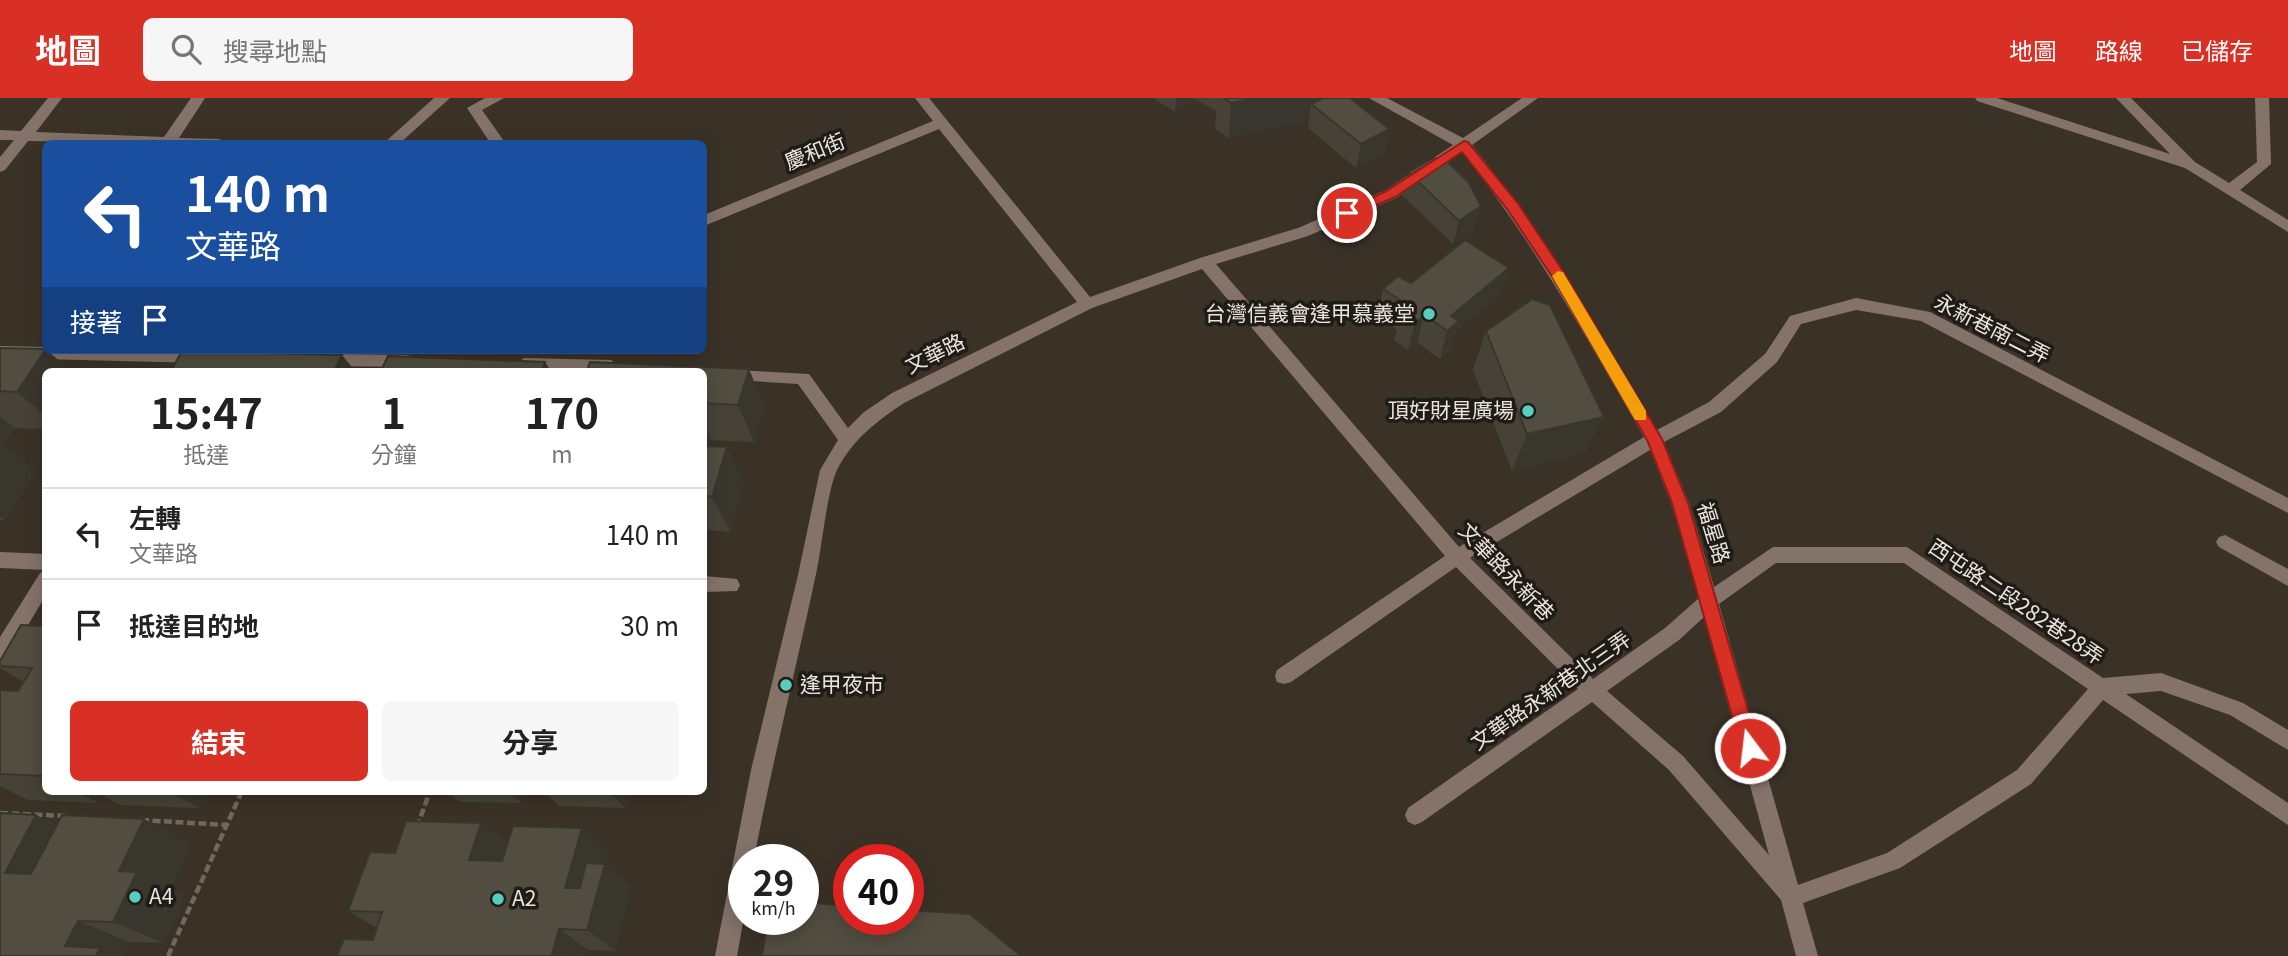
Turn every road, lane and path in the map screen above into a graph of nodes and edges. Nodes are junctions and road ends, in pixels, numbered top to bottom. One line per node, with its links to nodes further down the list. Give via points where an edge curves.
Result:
1 (55, 98): 13 (street)
2 (198, 98): 15 (street)
3 (497, 98): 10 (street)
4 (922, 98): 11 (street)
5 (1376, 98): 18 (street, 福星路)
6 (1531, 98): 18 (street, 文華路)
7 (1982, 98): 19 (street)
8 (2123, 98): 19 (street)
9 (2262, 98): 21 (street, via 2264,164)
10 (456, 102): 16 (street); 17 (street)
11 (942, 122): 22 (street, 慶和街); 25 (street)
12 (0, 135): 13 (street)
13 (26, 135): 14 (street); 20 (street)
14 (127, 140)
15 (169, 140)
16 (396, 140)
17 (495, 140)
18 (1464, 145): 24 (street, 文華路, via 1391,194 1303,232); 36 (street, 福星路, via 1512,205 1558,275)
19 (2190, 165): 21 (street)
20 (0, 167)
21 (2230, 190): 23 (street)
22 (707, 220)
23 (2288, 227)
24 (1205, 262): 25 (street, 文華路); 40 (street, 文華路永新巷)
25 (1087, 304): 37 (street, 文華路, via 898,398)
26 (42, 349): 27 (street)
27 (0, 352)
28 (87, 354): 32 (street)
29 (217, 357): 32 (street)
30 (310, 359): 31 (street)
31 (421, 362)
32 (174, 364)
33 (503, 364): 34 (street)
34 (624, 367)
35 (707, 372): 37 (street, via 803,378)
36 (1654, 439): 38 (street, 永新巷南二弄, via 1715,407 1772,358 1796,320 1856,304 1924,316); 40 (street, 永新巷南二弄); 47 (street, 福星路, via 1680,503)
37 (847, 440): 64 (street, 文華路, via 828,470 761,770)
38 (2288, 506)
39 (2225, 542): 43 (street)
40 (1457, 557): 49 (street, 永新巷南二弄); 51 (street, 文華路永新巷)
41 (0, 560): 42 (street)
42 (42, 562)
43 (2288, 578)
44 (707, 584): 46 (street)
45 (42, 585): 48 (street)
46 (730, 585)
47 (1709, 601): 50 (street, 西屯路二段282巷28弄, via 1773,555 1907,555); 51 (street, 文華路永新巷北三弄, via 1672,634); 62 (street, 福星路)
48 (0, 654)
49 (1284, 676)
50 (2102, 687): 52 (street, 西屯路二段282巷28弄, via 2161,682 2236,709); 57 (street, 西屯路二段282巷28弄); 62 (street, 西屯路二段282巷28弄, via 2024,777 1893,861)
51 (1592, 691): 56 (street, 文華路永新巷北三弄); 62 (street, 文華路永新巷, via 1676,762)
52 (2288, 741)
53 (240, 795): 60 (path)
54 (429, 795): 61 (path)
55 (0, 813): 58 (path)
56 (1415, 815)
57 (2288, 815)
58 (81, 817)
59 (134, 819): 60 (path)
60 (227, 825): 63 (path)
61 (416, 829)
62 (1792, 897): 65 (street, 福星路)
63 (168, 956)
64 (726, 956)
65 (1807, 956)

